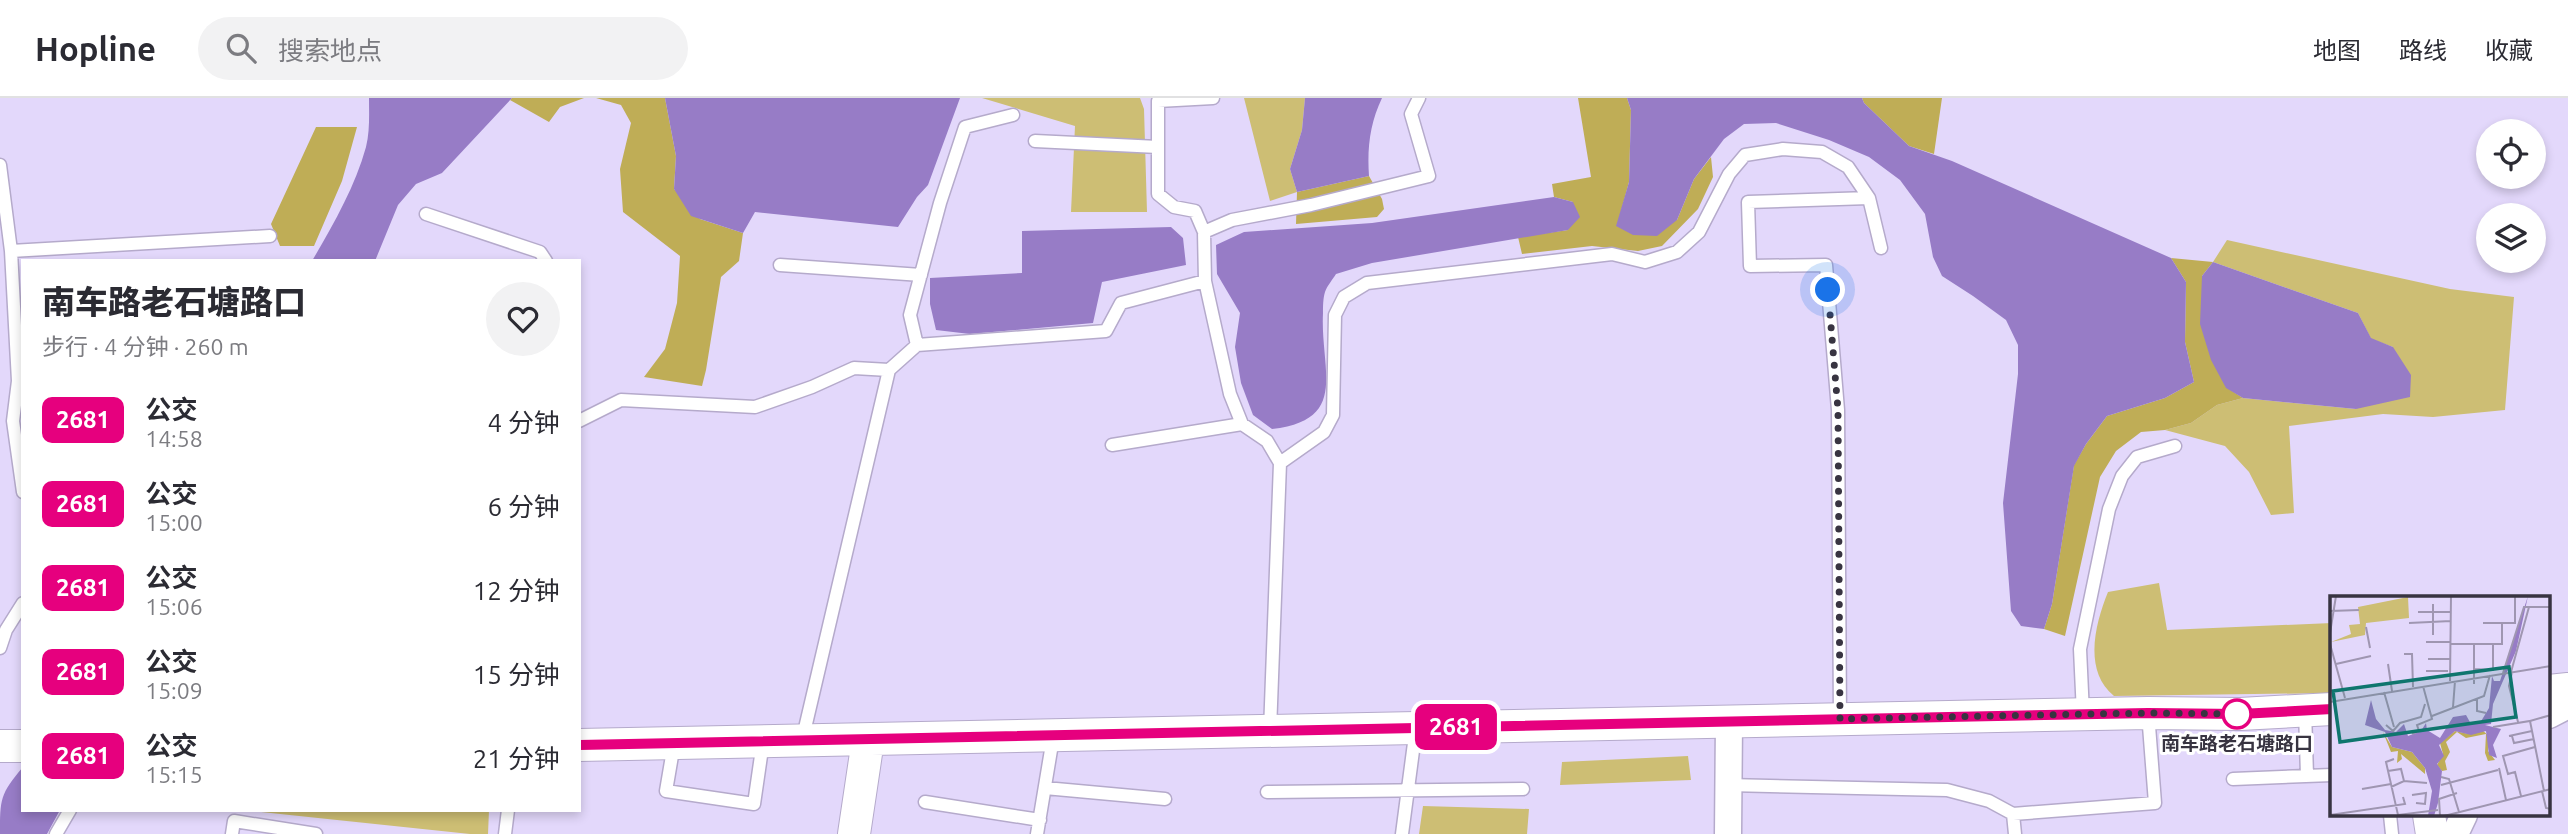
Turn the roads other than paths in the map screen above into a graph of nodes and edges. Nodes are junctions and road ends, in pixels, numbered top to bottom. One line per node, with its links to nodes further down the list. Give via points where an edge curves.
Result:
1 (1213, 98): 5 (lane, via 1157,101)
2 (1419, 98): 9 (lane, via 1411,114 1429,176 1232,220)
3 (1013, 115): 15 (lane, via 965,127)
4 (1034, 141): 5 (lane)
5 (1158, 147): 9 (lane, via 1158,194 1174,207 1195,211)
6 (0, 165): 12 (lane)
7 (1868, 198): 11 (lane); 23 (lane, via 1848,167 1822,152 1783,149 1745,155 1729,174 1699,232 1677,252 1645,262 1612,254 1367,283 1344,297 1335,316 1333,415 1324,432); 34 (lane, via 1748,202 1750,266 1826,265 1838,410)
8 (426, 214): 13 (lane, via 540,252)
9 (1204, 232): 16 (lane)
10 (270, 236): 12 (lane)
11 (1881, 248)
12 (11, 251): 24 (lane, via 18,381 13,421)
13 (545, 259)
14 (779, 265): 15 (lane)
15 (921, 275): 17 (lane, via 910,315)
16 (1205, 281): 17 (lane, via 1121,303 1106,331); 20 (lane, via 1230,394)
17 (917, 345): 18 (lane)
18 (889, 370): 19 (lane, via 854,368 755,407 621,400); 40 (lane)
19 (581, 420)
20 (1242, 424): 21 (lane); 23 (lane, via 1267,441)
21 (1112, 445)
22 (2175, 446): 32 (lane, via 2137,457 2122,476 2109,509 2080,649)
23 (1280, 463): 37 (lane)
24 (21, 478)
25 (21, 606): 26 (lane)
26 (0, 648)
27 (2568, 689): 28 (street)
28 (2550, 691)
29 (2568, 705): 33 (street)
30 (2318, 709): 31 (street); 47 (lane)
31 (2148, 713): 32 (street); 58 (lane, via 2155,803)
32 (2083, 714): 34 (street)
33 (2550, 714)
34 (1840, 719): 35 (street)
35 (1729, 722): 36 (street); 49 (street)
36 (1416, 728): 37 (street); 52 (lane)
37 (1270, 731): 38 (street)
38 (1054, 736): 39 (street); 50 (lane)
39 (868, 740): 40 (street); 67 (street)
40 (802, 741): 41 (street)
41 (763, 742): 42 (street); 42 (lane, via 754,804 666,791)
42 (674, 743): 43 (street)
43 (581, 745)
44 (0, 746): 45 (street)
45 (21, 746)
46 (2330, 775): 47 (lane)
47 (2307, 776): 48 (lane)
48 (2232, 779)
49 (1728, 785): 58 (lane, via 1947,790 1989,801); 70 (street)
50 (1045, 788): 54 (lane); 62 (lane)
51 (1523, 789): 52 (lane)
52 (1408, 791): 53 (lane); 69 (lane)
53 (1267, 792)
54 (1165, 799)
55 (925, 802): 62 (lane)
56 (68, 812): 63 (lane)
57 (508, 812): 66 (lane)
58 (2013, 814): 71 (lane)
59 (2390, 816): 72 (lane)
60 (2429, 816): 73 (street)
61 (2464, 816): 74 (street)
62 (1040, 820): 68 (lane)
63 (56, 834)
64 (232, 834): 65 (lane, via 234,821)
65 (316, 834)
66 (505, 834)
67 (855, 834)
68 (1037, 834)
69 (1402, 834)
70 (1728, 834)
71 (2015, 834)
72 (2392, 834)
73 (2432, 834)
74 (2455, 834)

